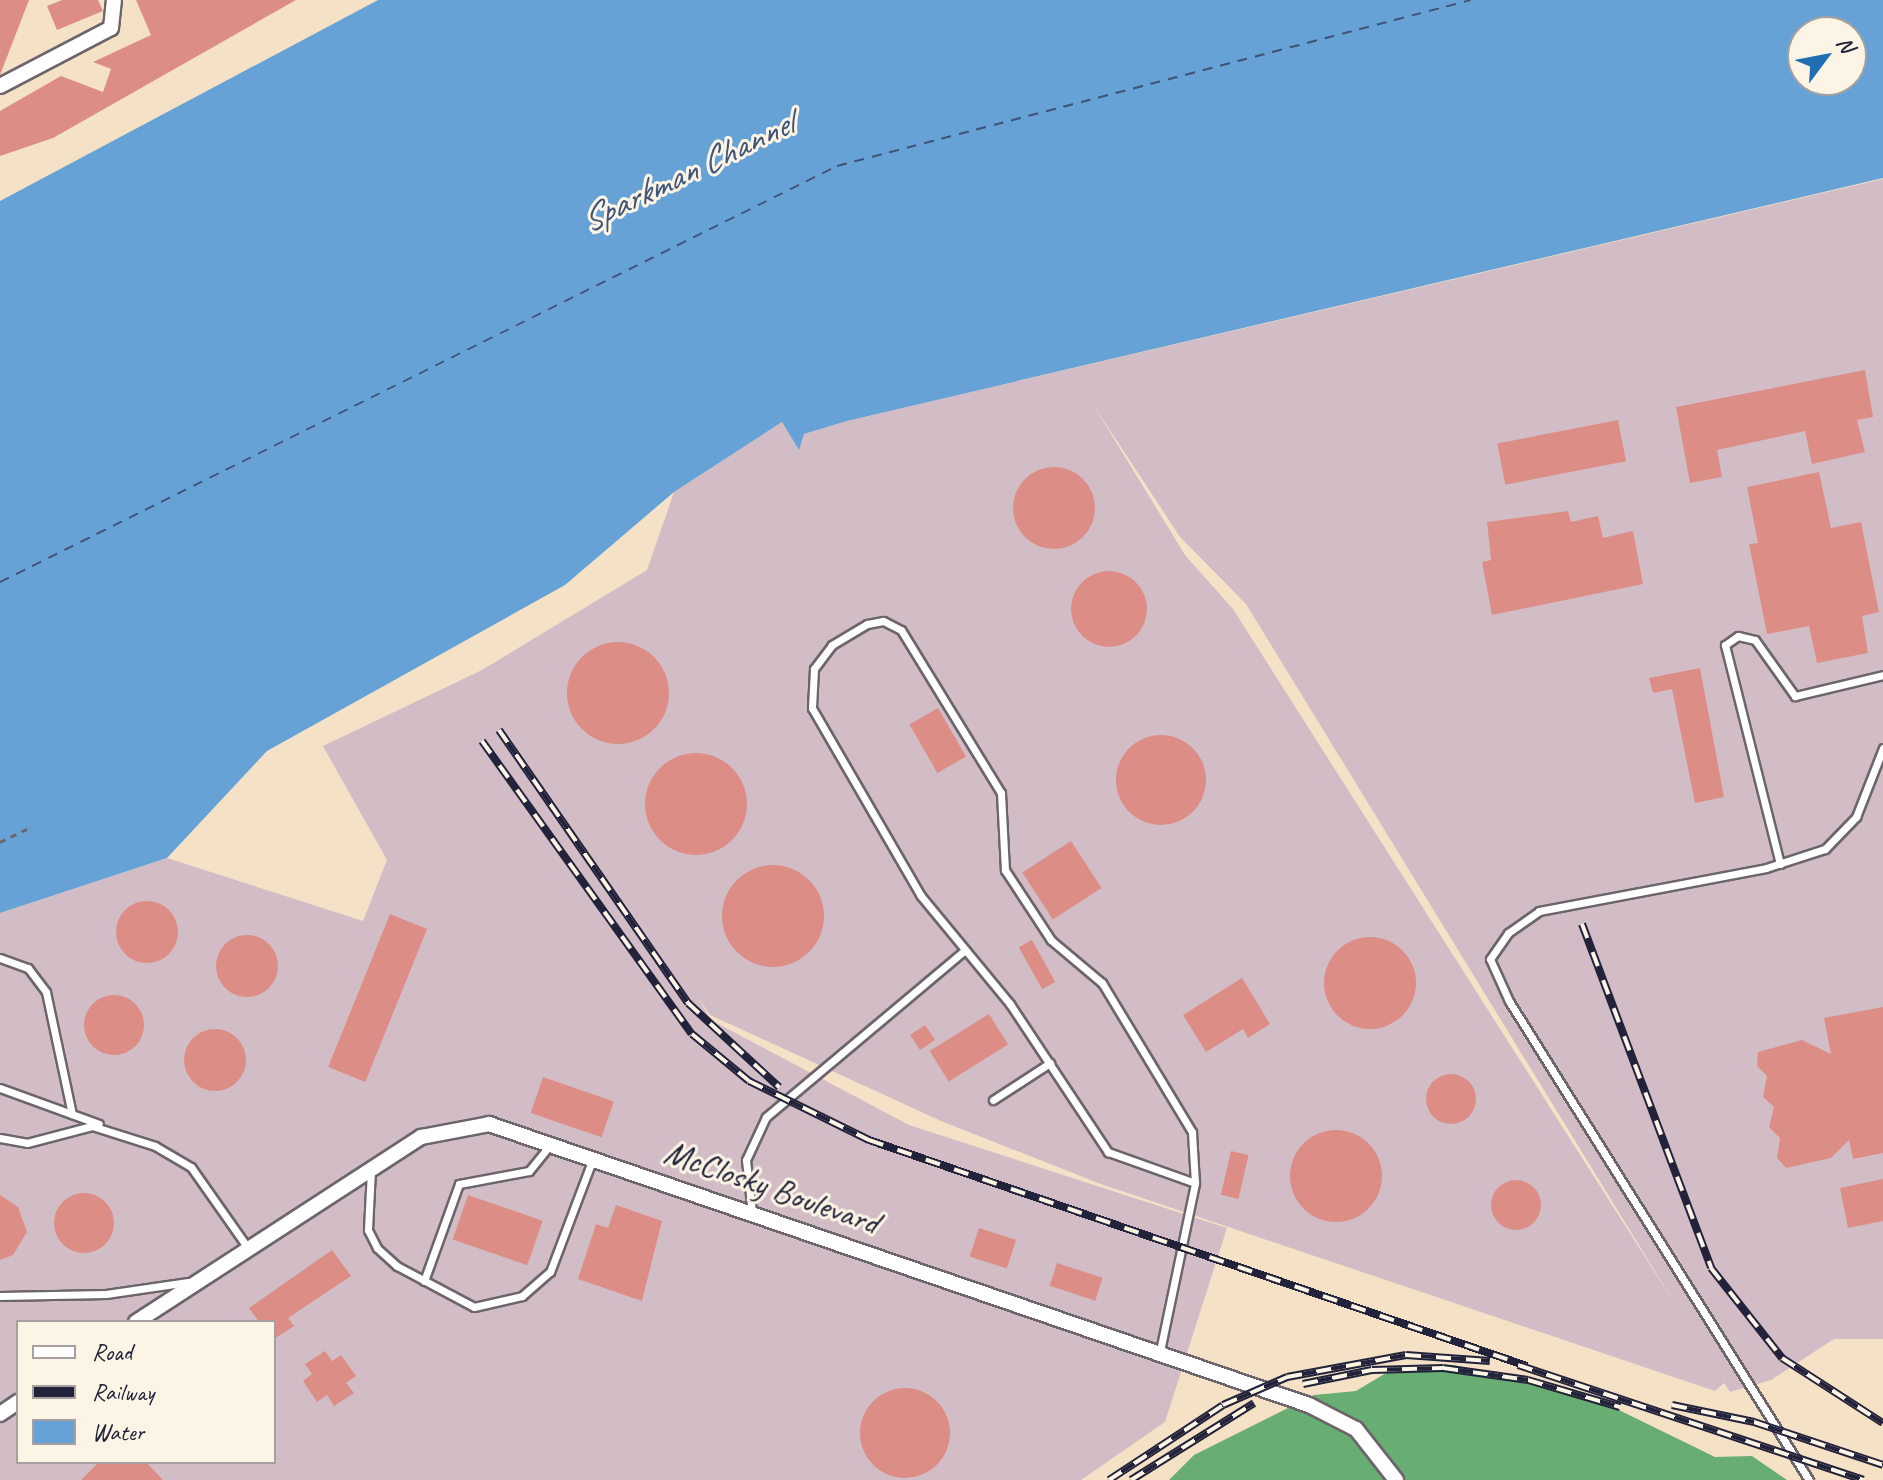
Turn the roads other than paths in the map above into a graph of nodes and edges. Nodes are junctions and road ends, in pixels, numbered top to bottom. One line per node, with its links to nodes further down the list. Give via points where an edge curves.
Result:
1 (114, 0): 2 (street, via 111,28)
2 (0, 86)
3 (1883, 675): 5 (lane, via 1795,696 1755,640 1738,636 1725,645)
4 (1883, 748): 5 (lane, via 1856,817 1825,849)
5 (1780, 864): 26 (lane, via 1539,911 1508,933 1490,959 1509,1001)
6 (965, 950): 8 (lane); 17 (lane, via 921,896 812,708 814,669 832,645 867,624 883,621 901,630 1001,793 1005,870 1051,940 1102,983 1192,1132); 18 (lane, via 766,1117 746,1160)
7 (0, 958): 11 (lane, via 28,968 46,992)
8 (1050, 1063): 10 (lane); 17 (lane, via 1108,1152)
9 (0, 1088): 11 (lane)
10 (993, 1100)
11 (72, 1114): 12 (lane)
12 (116, 1130): 13 (lane, via 92,1126 27,1143); 19 (lane, via 191,1167)
13 (0, 1138)
14 (551, 1143): 15 (street, McClosky Boulevard); 16 (street, McClosky Boulevard, via 467,1124 421,1137); 21 (lane, via 529,1171 459,1184)
15 (593, 1157): 18 (street, McClosky Boulevard); 21 (lane, via 550,1272 537,1287 474,1307)
16 (372, 1167): 19 (street, McClosky Boulevard); 21 (lane, via 372,1240)
17 (1195, 1183): 24 (lane)
18 (752, 1212): 24 (street, McClosky Boulevard)
19 (248, 1248): 20 (street, McClosky Boulevard)
20 (198, 1280): 22 (lane, via 106,1294); 23 (street, McClosky Boulevard)
21 (424, 1281)
22 (0, 1296)
23 (139, 1320)
24 (1160, 1351): 25 (street, McClosky Boulevard, via 1337,1417 1377,1451)
25 (1396, 1480)
26 (1809, 1480)

